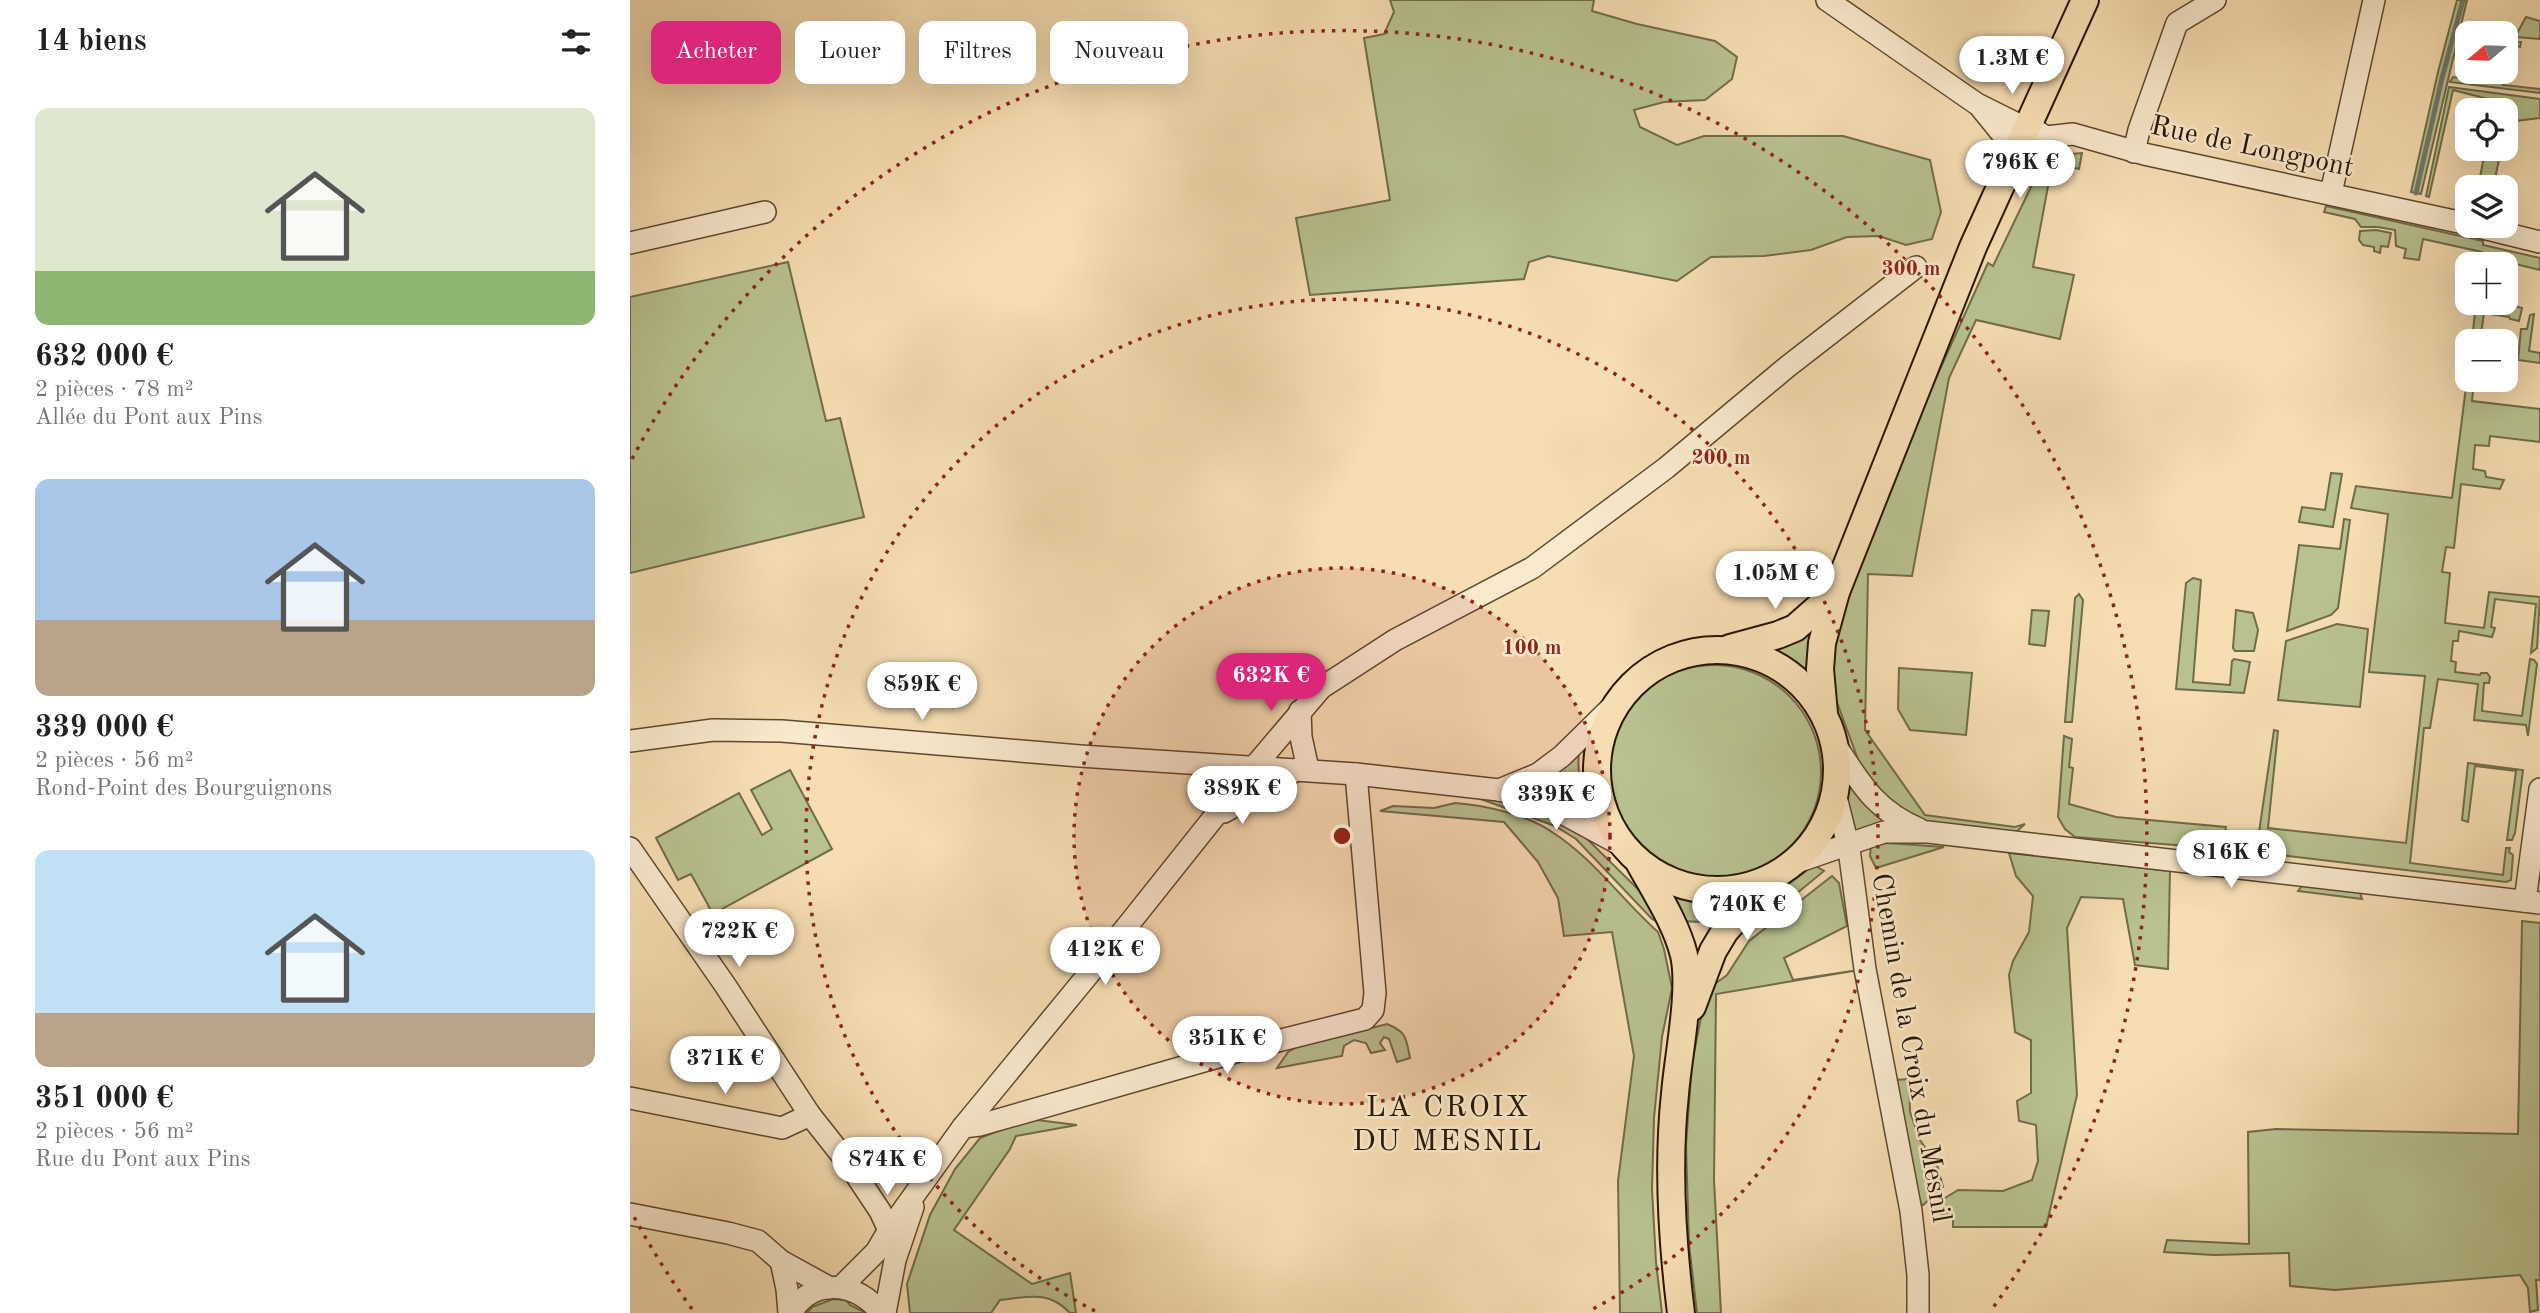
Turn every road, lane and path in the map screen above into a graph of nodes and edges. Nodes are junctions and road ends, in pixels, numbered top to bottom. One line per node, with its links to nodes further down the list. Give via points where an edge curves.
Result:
1 (1827, 0): 5 (street, Rue de Longpont)
2 (2085, 0): 5 (main road)
3 (2215, 0): 6 (street, via 2177,23)
4 (2374, 0): 7 (street)
5 (2025, 135): 6 (street, Rue de Longpont, via 2073,134); 14 (main road, via 1973,247)
6 (2134, 152): 7 (street, Rue de Longpont)
7 (2331, 193): 9 (street, Rue de Longpont)
8 (765, 212): 12 (street)
9 (2455, 221)
10 (2518, 237): 11 (street)
11 (2540, 242)
12 (630, 243)
13 (1916, 267): 17 (street, via 1666,468 1532,568 1361,661 1321,688)
14 (1836, 592): 15 (main road, via 1795,628); 18 (main road, via 1822,643)
15 (1725, 650): 16 (main road, via 1693,652 1663,662 1629,686); 18 (main road, via 1755,656 1783,669 1806,689)
16 (1616, 703): 25 (street, via 1538,774); 31 (main road, via 1598,750 1596,775 1605,813)
17 (1300, 711): 21 (street); 22 (street)
18 (1824, 714): 20 (main road)
19 (630, 741): 21 (street, via 713,730 782,731)
20 (1834, 743): 26 (main road); 28 (street, via 1873,800 1899,820)
21 (1254, 767): 22 (street); 27 (street)
22 (1303, 769): 23 (street); 27 (street)
23 (1356, 774): 25 (street); 38 (street, via 1375,993 1373,1010 1365,1019)
24 (2540, 789): 33 (street)
25 (1499, 790): 31 (street, via 1540,801)
26 (1835, 793): 29 (street, Chemin de la Croix du Mesnil); 32 (main road, via 1820,832)
27 (1213, 819): 38 (street)
28 (1928, 832): 29 (street, via 1884,832); 33 (street)
29 (1848, 844): 32 (street); 47 (street, Chemin de la Croix du Mesnil, via 1867,980 1911,1211)
30 (630, 848): 37 (street)
31 (1631, 854): 32 (main road, via 1659,876 1704,890 1751,886); 34 (main road, via 1674,926 1685,958)
32 (1784, 870): 34 (main road, via 1725,931 1713,951)
33 (2533, 902)
34 (1680, 1051): 46 (main road, via 1671,1153)
35 (630, 1082): 36 (street)
36 (637, 1100): 37 (street, via 782,1128)
37 (810, 1115): 41 (street, via 853,1171)
38 (963, 1127): 39 (street)
39 (920, 1189): 41 (street); 45 (street, via 895,1260)
40 (630, 1214): 42 (street, via 758,1241)
41 (888, 1230): 43 (street, via 867,1263)
42 (781, 1261): 43 (street); 44 (street)
43 (835, 1287): 44 (street, via 806,1296); 45 (street, via 858,1292)
44 (790, 1313)
45 (883, 1313)
46 (1681, 1313)
47 (1918, 1313)

